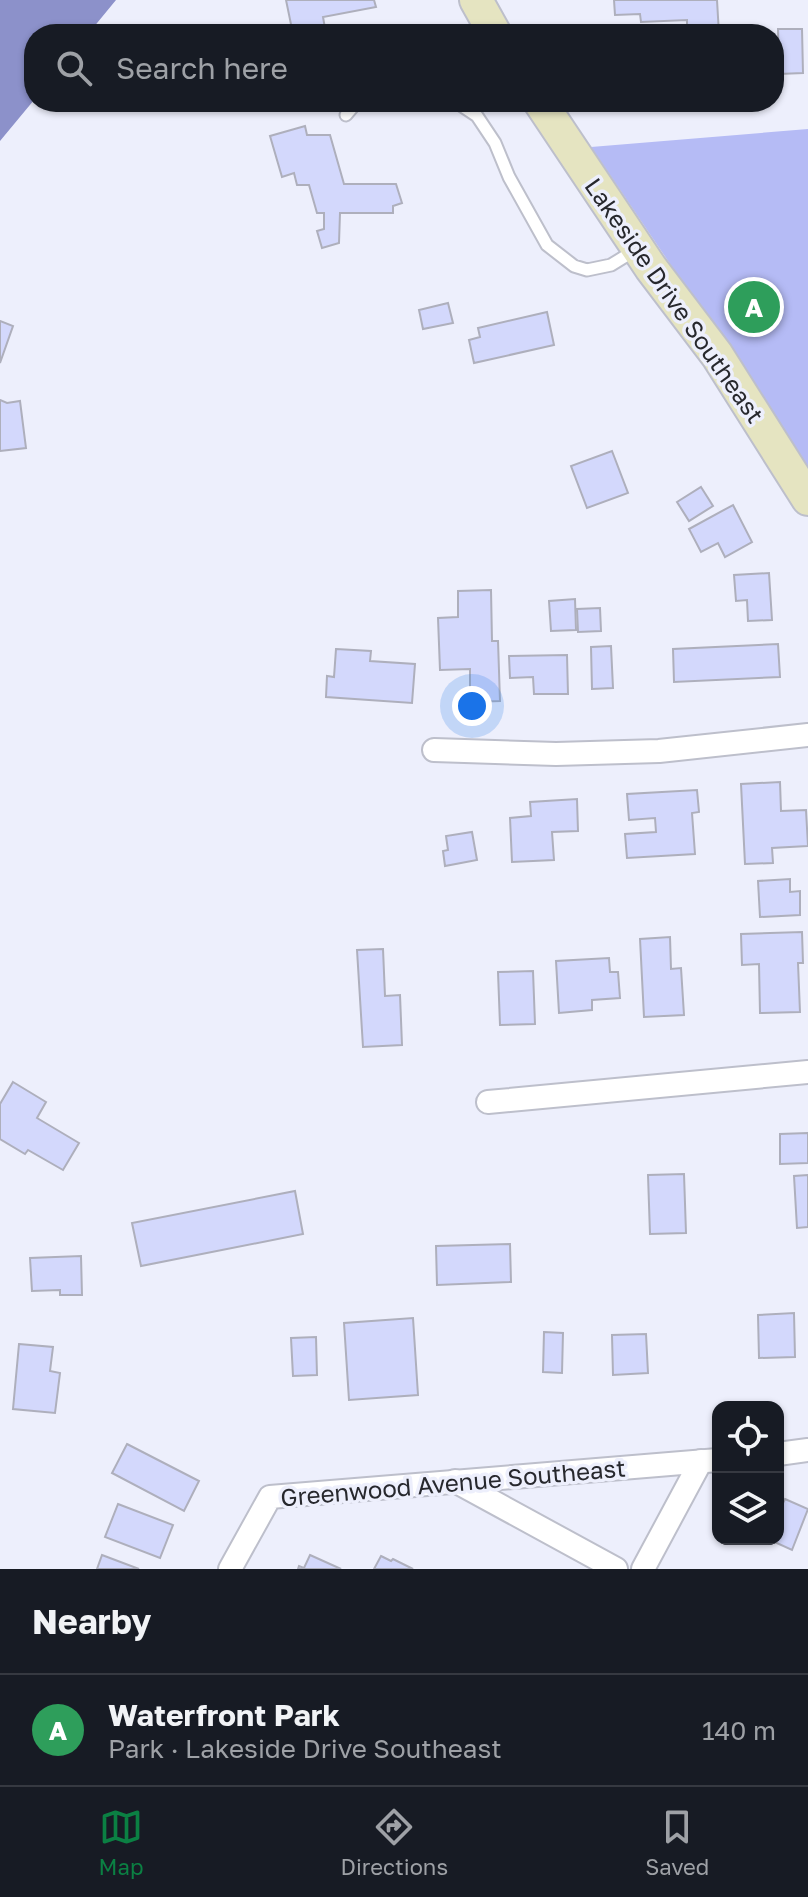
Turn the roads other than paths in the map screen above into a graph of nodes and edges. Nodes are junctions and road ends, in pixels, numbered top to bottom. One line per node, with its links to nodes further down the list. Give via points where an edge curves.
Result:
1 (476, 0): 2 (main road)
2 (489, 24)
3 (349, 112): 6 (lane)
4 (471, 112): 7 (lane, via 495,143 547,245 587,270 611,265)
5 (547, 112): 7 (main road, Lakeside Drive Southeast)
6 (346, 115)
7 (638, 249): 8 (main road, Lakeside Drive Southeast, via 717,355)
8 (808, 499)
9 (808, 735): 10 (street, via 659,751)
10 (434, 750)
11 (808, 1072): 12 (street)
12 (488, 1102)
13 (808, 1450): 14 (street)
14 (784, 1453)
15 (710, 1460): 16 (street, Greenwood Avenue Southeast); 19 (street)
16 (455, 1481): 17 (street, Greenwood Avenue Southeast, via 270,1497); 18 (street)
17 (230, 1569)
18 (616, 1569)
19 (643, 1569)

